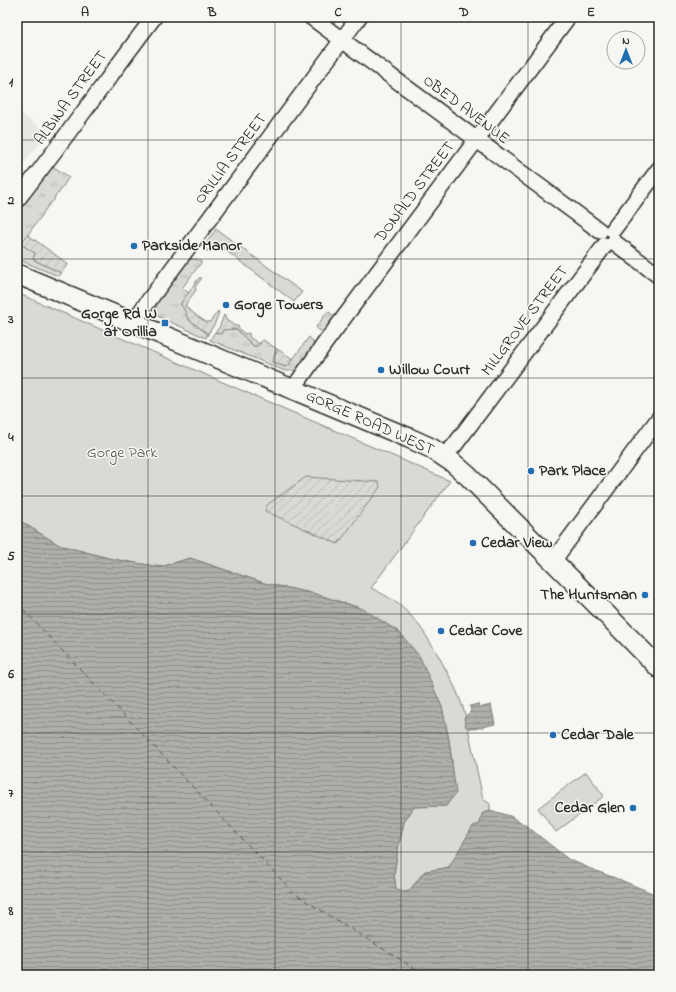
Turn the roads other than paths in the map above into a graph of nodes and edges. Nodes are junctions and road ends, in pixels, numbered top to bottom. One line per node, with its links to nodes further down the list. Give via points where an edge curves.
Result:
1 (154, 17): 8 (street, ALBINA STREET)
2 (311, 17): 5 (street, OBED AVENUE)
3 (359, 17): 5 (street, ORILLIA STREET)
4 (568, 17): 6 (street, DONALD STREET)
5 (342, 40): 6 (street, OBED AVENUE); 12 (street, ORILLIA STREET, via 149,299)
6 (476, 139): 9 (street, OBED AVENUE); 13 (street, DONALD STREET)
7 (659, 168): 9 (street, MILLGROVE STREET)
8 (17, 200)
9 (608, 237): 11 (street, OBED AVENUE); 15 (street, MILLGROVE STREET, via 457,442)
10 (17, 274): 12 (main road, GORGE ROAD WEST)
11 (659, 276)
12 (135, 323): 13 (main road, GORGE ROAD WEST)
13 (293, 389): 15 (main road, GORGE ROAD WEST, via 409,438)
14 (659, 418): 16 (street)
15 (443, 456): 16 (main road, GORGE ROAD WEST, via 468,476)
16 (553, 561): 17 (main road, GORGE ROAD WEST)
17 (658, 665)

